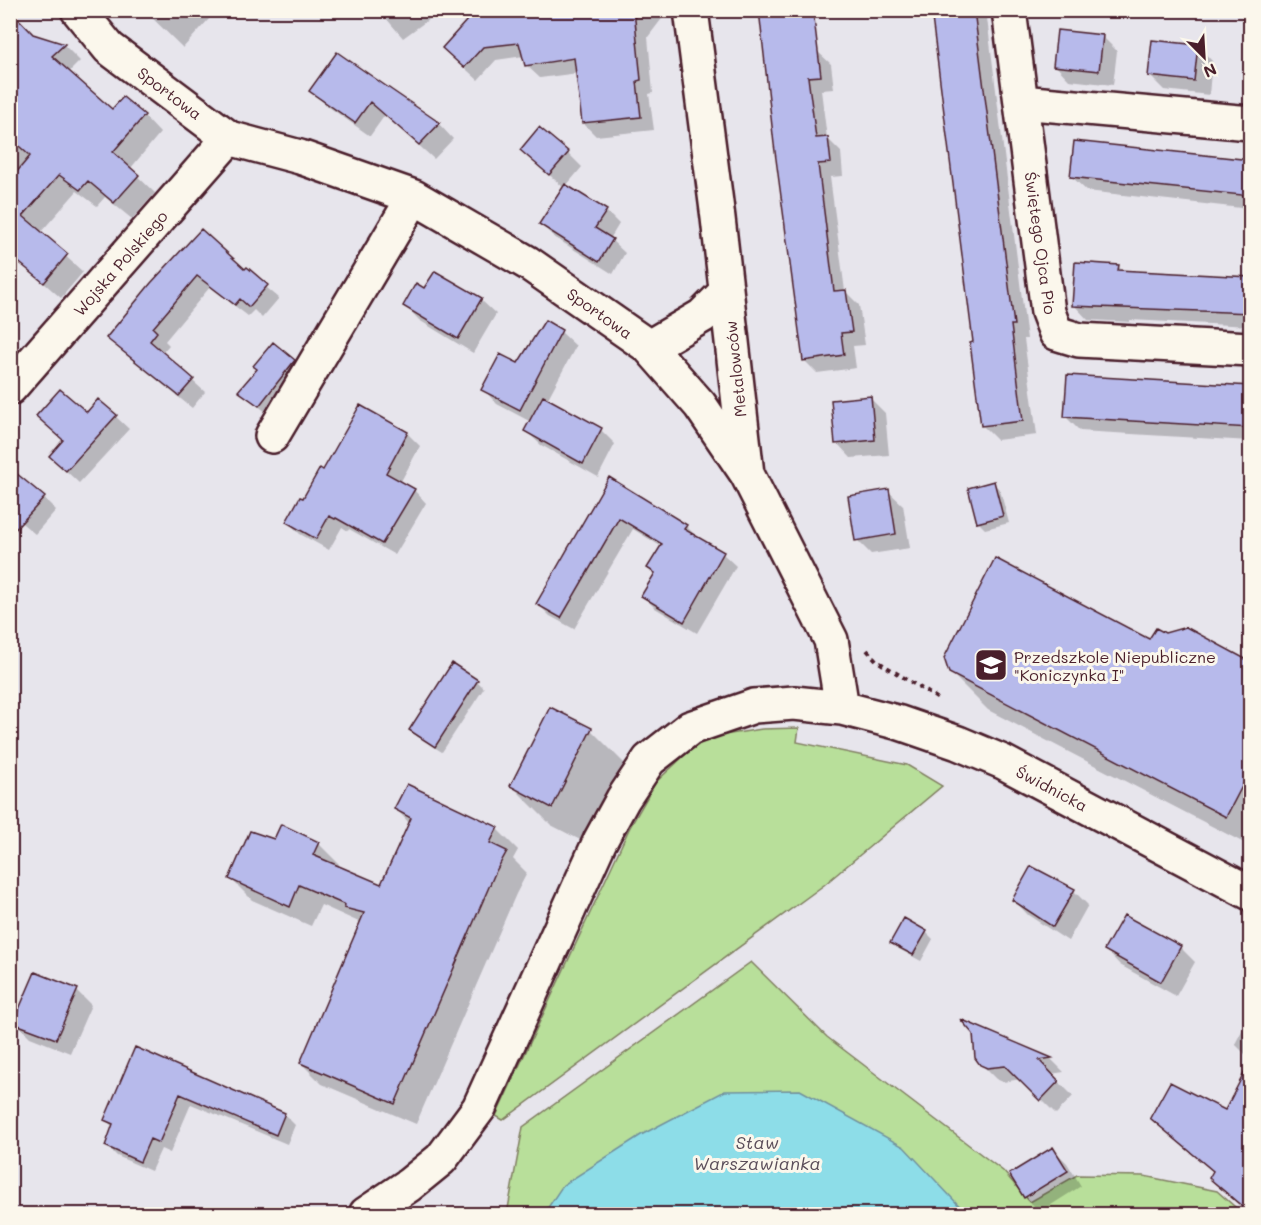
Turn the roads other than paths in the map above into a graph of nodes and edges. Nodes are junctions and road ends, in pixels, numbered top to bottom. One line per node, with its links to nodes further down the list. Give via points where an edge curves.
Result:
1 (691, 10): 8 (street, Metalowców)
2 (1009, 10): 4 (street, Świętego Ojca Pio)
3 (89, 16): 6 (street, Sportowa, via 109,48)
4 (1021, 102): 5 (street); 10 (street, Świętego Ojca Pio, via 1048,312 1056,333 1079,340)
5 (1251, 123)
6 (229, 138): 7 (street, Sportowa); 11 (street, Wojska Polskiego)
7 (414, 197): 9 (street, Sportowa, via 528,263); 12 (street)
8 (726, 292): 9 (street, via 702,316); 13 (street, Metalowców)
9 (649, 347): 13 (street, Sportowa, via 700,405)
10 (1251, 349)
11 (10, 388)
12 (272, 436)
13 (747, 474): 14 (street, Metalowców, via 831,640)
14 (842, 708): 15 (street, Świdnicka, via 900,723 1002,762); 16 (street, Świdnicka, via 794,703 754,706 690,728 649,760 622,798 600,841 479,1108 441,1159)
15 (1251, 893)
16 (366, 1215)

